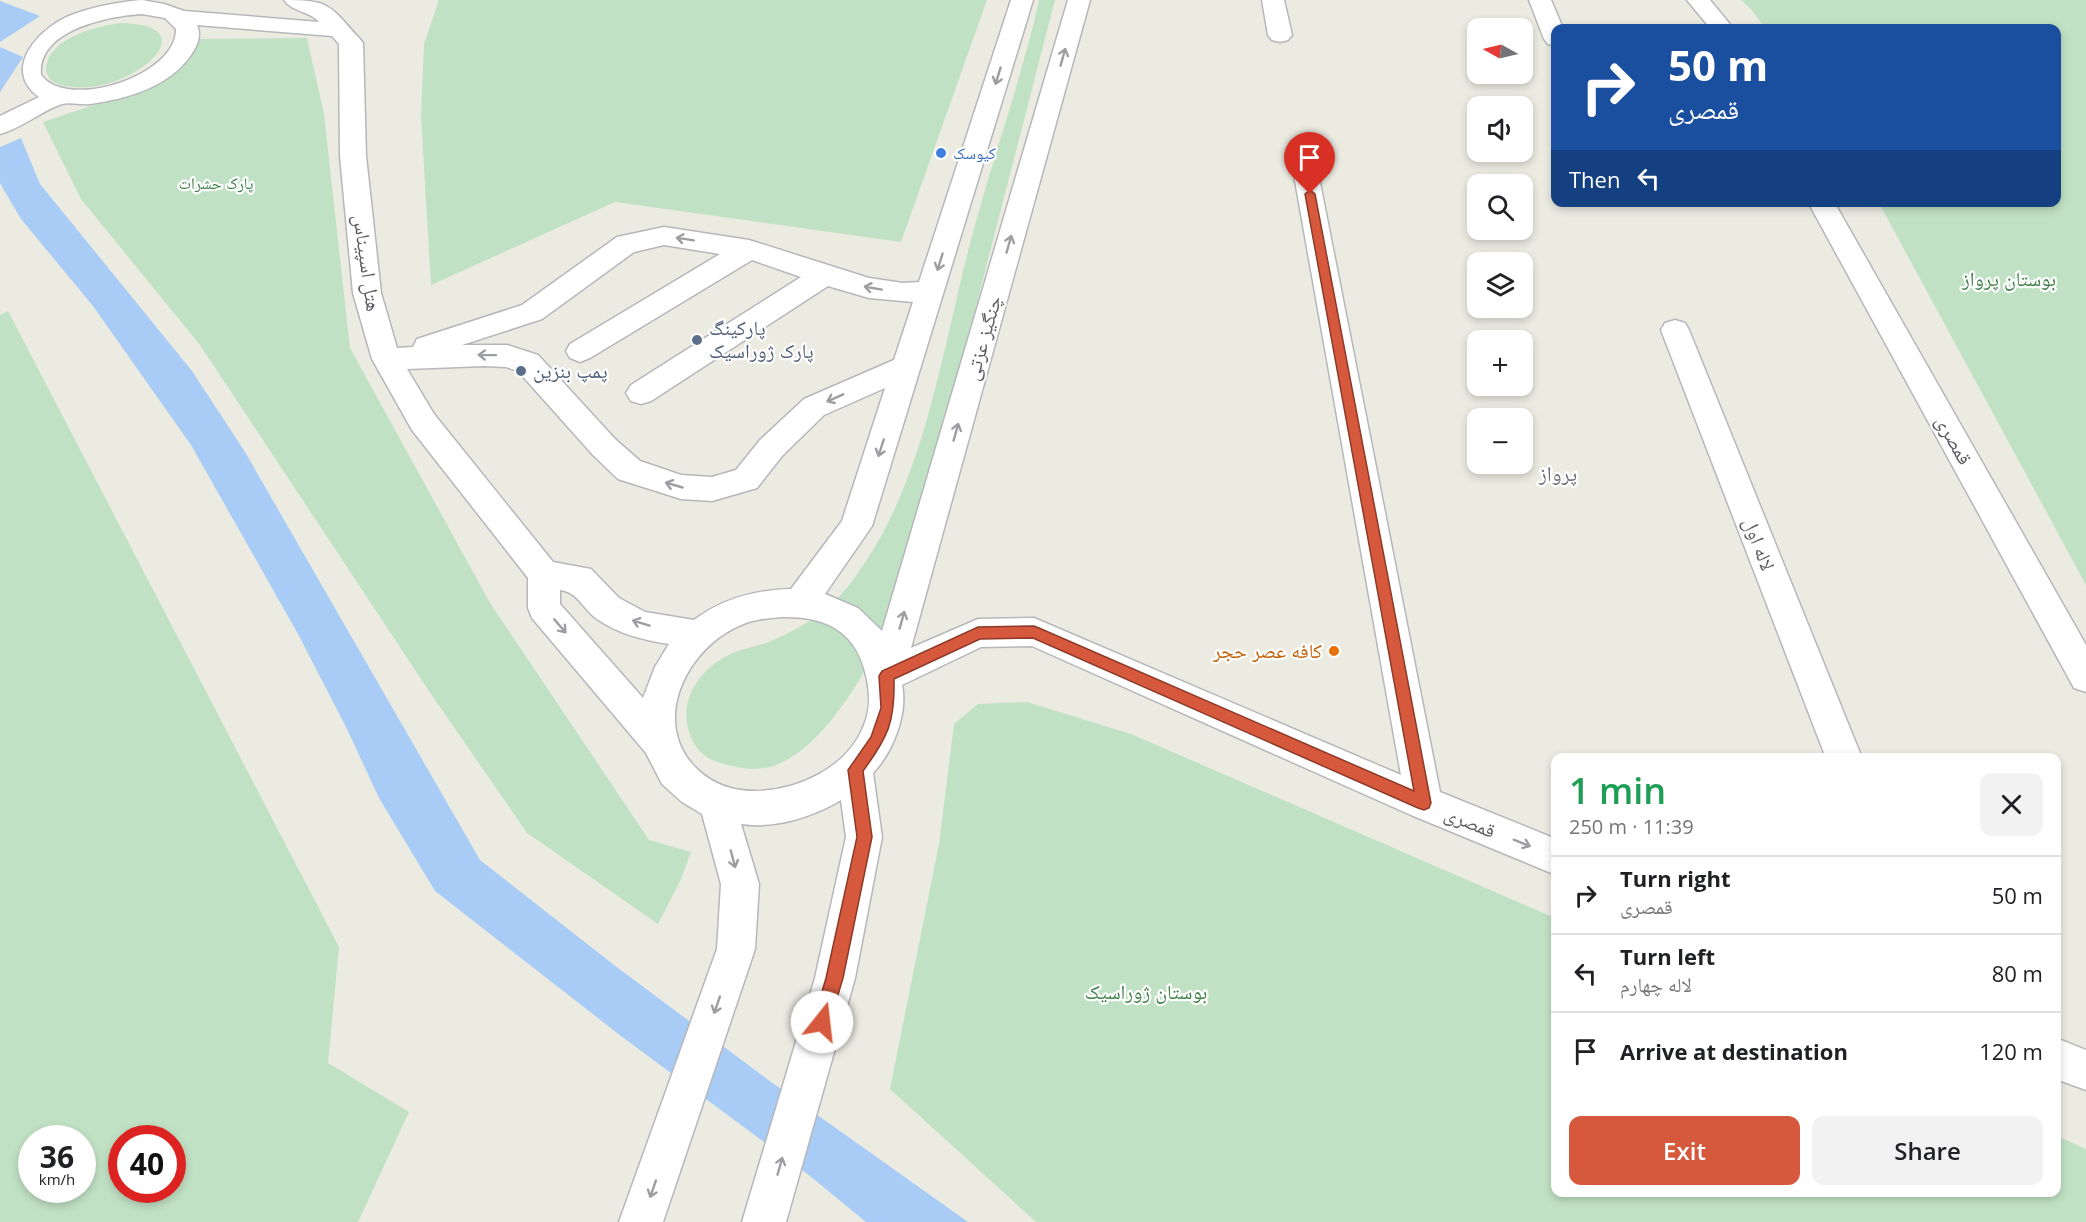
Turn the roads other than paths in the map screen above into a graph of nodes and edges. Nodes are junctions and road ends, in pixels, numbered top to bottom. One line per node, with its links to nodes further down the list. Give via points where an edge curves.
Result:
1 (295, 0): 10 (street, هتل اسپیناس, via 323,12)
2 (1022, 0): 18 (street, one-way to 18)
3 (1079, 0): 27 (street, چنگیز عزتی, one-way to 3)
4 (1273, 0): 11 (street)
5 (1540, 0): 9 (street)
6 (1698, 0): 8 (street)
7 (178, 16): 10 (street); 12 (street, via 187,27 188,40 180,56 163,71 113,93); 12 (street, via 142,7 117,9 76,21 48,37 27,66 30,79 40,90)
8 (1719, 24)
9 (1551, 27)
10 (339, 30): 21 (street, هتل اسپیناس, via 351,43 353,156 367,293)
11 (1280, 35)
12 (60, 96): 13 (street)
13 (0, 126)
14 (1301, 147): 33 (street)
15 (1824, 207): 28 (street, قمصری)
16 (749, 249): 17 (street); 20 (street); 21 (street, one-way to 21, via 664,236 626,244 532,312)
17 (824, 275): 18 (street, one-way to 17, via 903,293 869,288); 23 (street)
18 (931, 291): 22 (street)
19 (1675, 330): 30 (street, لاله اول)
20 (580, 351)
21 (386, 359): 22 (street, one-way to 21, via 814,407 771,448 746,479 712,489 681,488 629,470 528,363 507,356 484,355); 24 (street, هتل اسپیناس, via 423,422)
22 (908, 366): 25 (street, one-way to 25, via 856,526)
23 (641, 393)
24 (544, 574): 26 (street, one-way to 24, via 640,625 607,608 580,579); 29 (street, one-way to 29, via 544,608)
25 (800, 603): 26 (street, via 767,604 730,614); 27 (street, via 830,610 857,626 876,648)
26 (698, 635): 29 (street, via 677,657 663,684 656,713)
27 (886, 676): 31 (street, via 888,708 877,740); 33 (street, قمصری, via 978,633 1034,632)
28 (2086, 677)
29 (659, 742): 32 (street, via 671,767 691,788)
30 (1842, 753)
31 (855, 770): 32 (street, via 826,792 789,807 753,810); 38 (street, one-way to 31, via 834,978 864,837)
32 (717, 803): 37 (street, one-way to 37, via 740,884 736,949)
33 (1424, 803): 34 (street, قمصری, one-way to 34)
34 (1551, 855)
35 (2061, 1060): 36 (street)
36 (2086, 1070)
37 (641, 1222)
38 (764, 1222)

